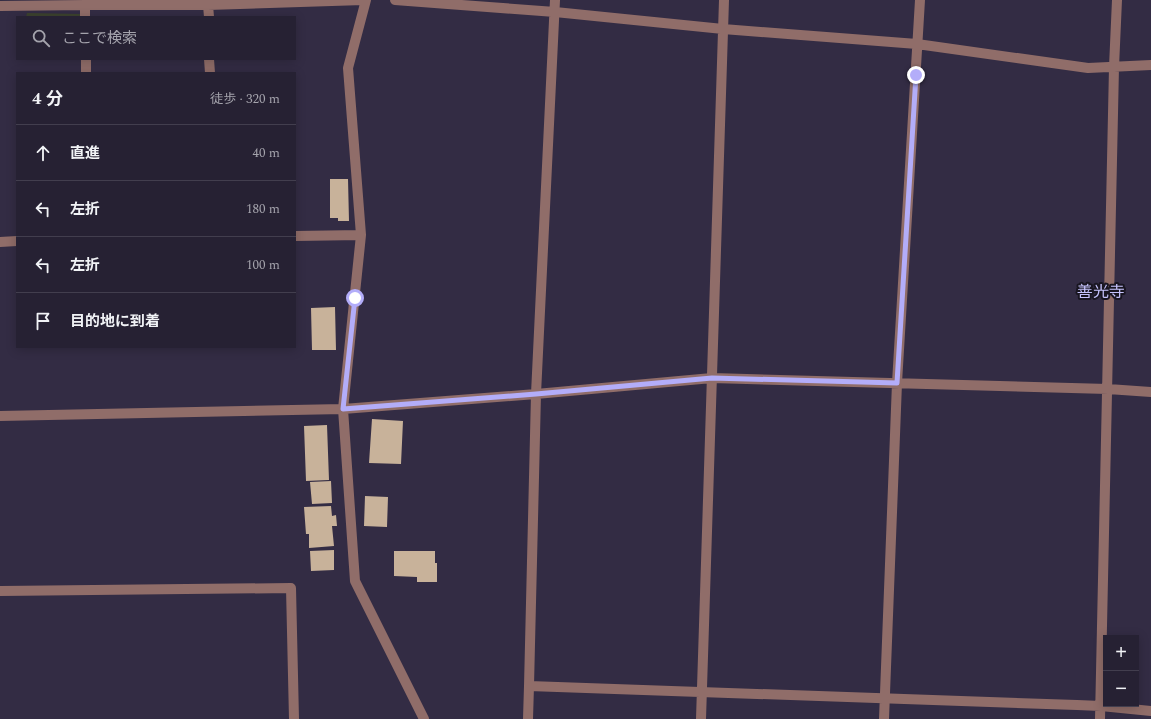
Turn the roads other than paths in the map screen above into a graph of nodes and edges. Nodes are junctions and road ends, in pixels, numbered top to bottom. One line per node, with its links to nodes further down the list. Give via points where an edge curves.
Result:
1 (363, 0): 9 (street)
2 (366, 0): 22 (street, via 348,68)
3 (394, 0): 11 (street)
4 (555, 0): 11 (street)
5 (724, 0): 14 (street)
6 (920, 0): 15 (street)
7 (1117, 0): 19 (street)
8 (85, 5): 9 (street); 10 (street); 12 (street)
9 (208, 5): 13 (street)
10 (0, 6)
11 (555, 12): 14 (street); 30 (street)
12 (85, 16)
13 (209, 16)
14 (723, 28): 15 (street); 26 (street)
15 (917, 44): 19 (street, via 1088,68); 27 (street)
16 (86, 60): 20 (street)
17 (209, 60): 21 (street)
18 (1151, 65): 19 (street)
19 (1114, 67): 28 (street)
20 (86, 72)
21 (210, 72)
22 (361, 235): 23 (street); 31 (street)
23 (296, 236)
24 (16, 241): 25 (street)
25 (0, 242)
26 (712, 378): 27 (street); 30 (street); 35 (street)
27 (897, 383): 28 (street); 36 (street)
28 (1108, 389): 29 (street); 37 (street)
29 (1151, 392)
30 (536, 394): 31 (street); 34 (street)
31 (343, 409): 32 (street); 40 (street, via 355,581)
32 (0, 416)
33 (0, 591): 39 (street, via 291,588)
34 (529, 686): 35 (street); 41 (street)
35 (702, 692): 36 (street); 42 (street)
36 (885, 698): 37 (street); 43 (street)
37 (1101, 706): 38 (street); 44 (street)
38 (1151, 711)
39 (294, 719)
40 (424, 719)
41 (528, 719)
42 (701, 719)
43 (884, 719)
44 (1100, 719)

